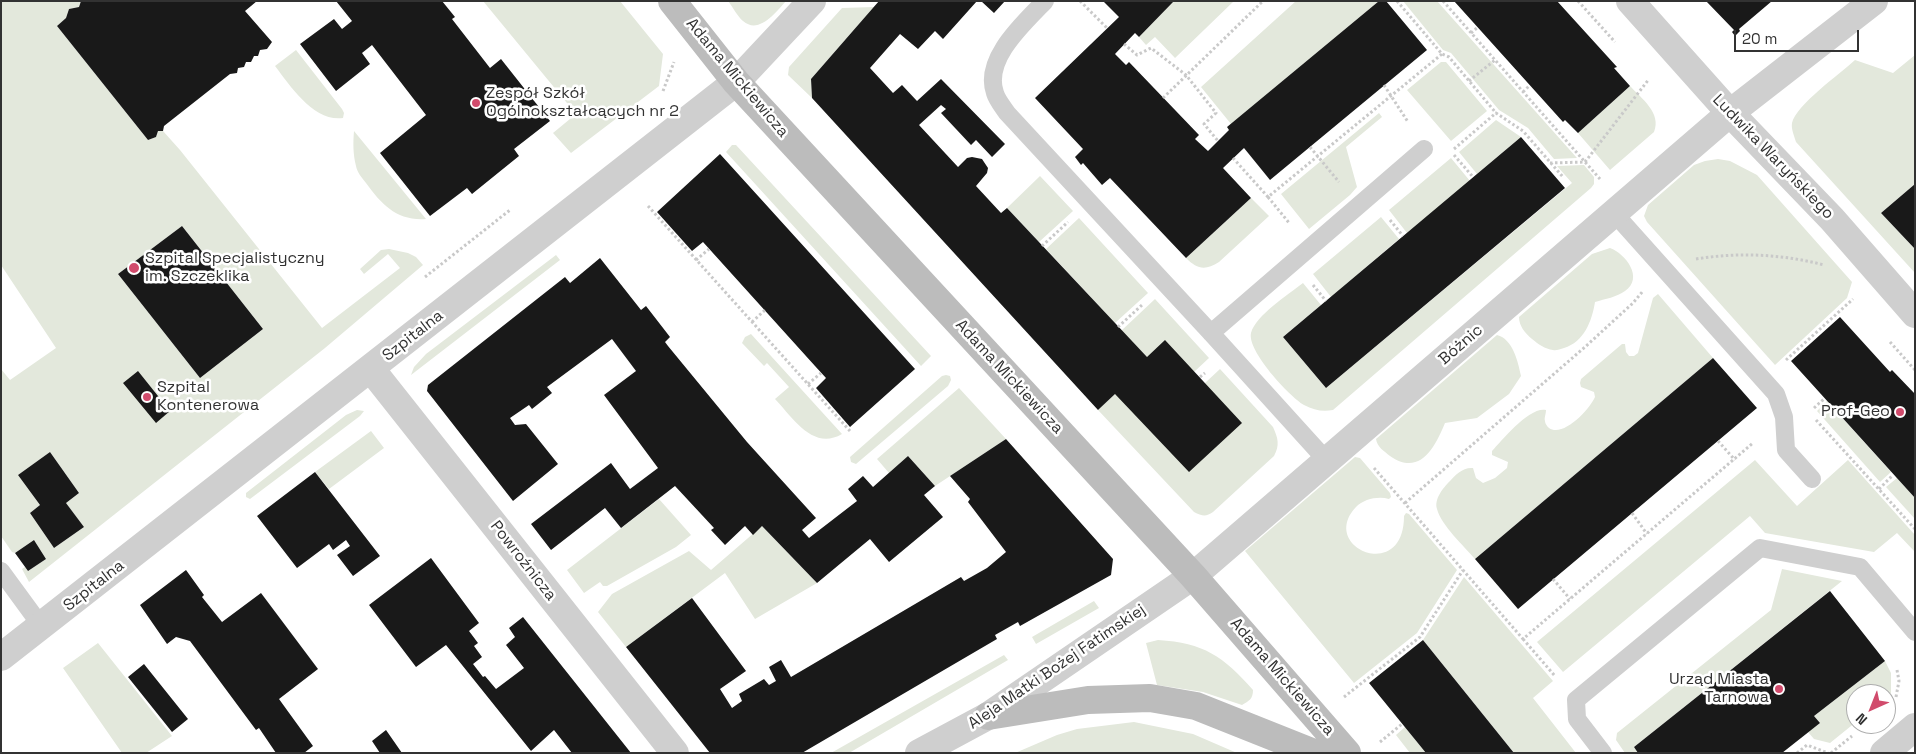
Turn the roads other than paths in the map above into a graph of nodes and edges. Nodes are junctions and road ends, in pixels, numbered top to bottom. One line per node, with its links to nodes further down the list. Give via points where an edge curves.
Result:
1 (672, 1): 6 (street, Adama Mickiewicza)
2 (812, 1): 6 (street, Szpitalna)
3 (1045, 1): 11 (lane, via 998,58 993,75 995,94 1007,113)
4 (1630, 1): 7 (street, Ludwika Waryńskiego)
5 (1874, 1): 7 (street, Bóżnic)
6 (736, 82): 12 (street, Szpitalna); 16 (street, Adama Mickiewicza)
7 (1730, 113): 9 (street, Bóżnic); 10 (street, Ludwika Waryńskiego, via 1832,219)
8 (1424, 149): 11 (lane)
9 (1614, 213): 13 (street, Bóżnic); 14 (lane, via 1776,394 1784,418 1786,450)
10 (1915, 314)
11 (1211, 333): 13 (lane)
12 (371, 369): 17 (street, Szpitalna); 22 (street, Powroźnicza)
13 (1327, 461): 16 (street, Bóżnic)
14 (1812, 479)
15 (1, 571): 17 (lane)
16 (1193, 576): 20 (street, Aleja Matki Bożej Fatimskiej); 25 (street, Adama Mickiewicza)
17 (42, 627): 19 (street, Szpitalna)
18 (1915, 632): 26 (lane, via 1860,567 1760,548 1576,700 1577,719)
19 (1, 657)
20 (988, 716): 23 (street, Aleja Matki Bożej Fatimskiej); 24 (street, via 1088,700 1150,698 1196,706)
21 (1915, 728): 27 (street)
22 (675, 753)
23 (919, 753)
24 (1314, 753)
25 (1348, 753)
26 (1603, 753)
27 (1884, 753)

